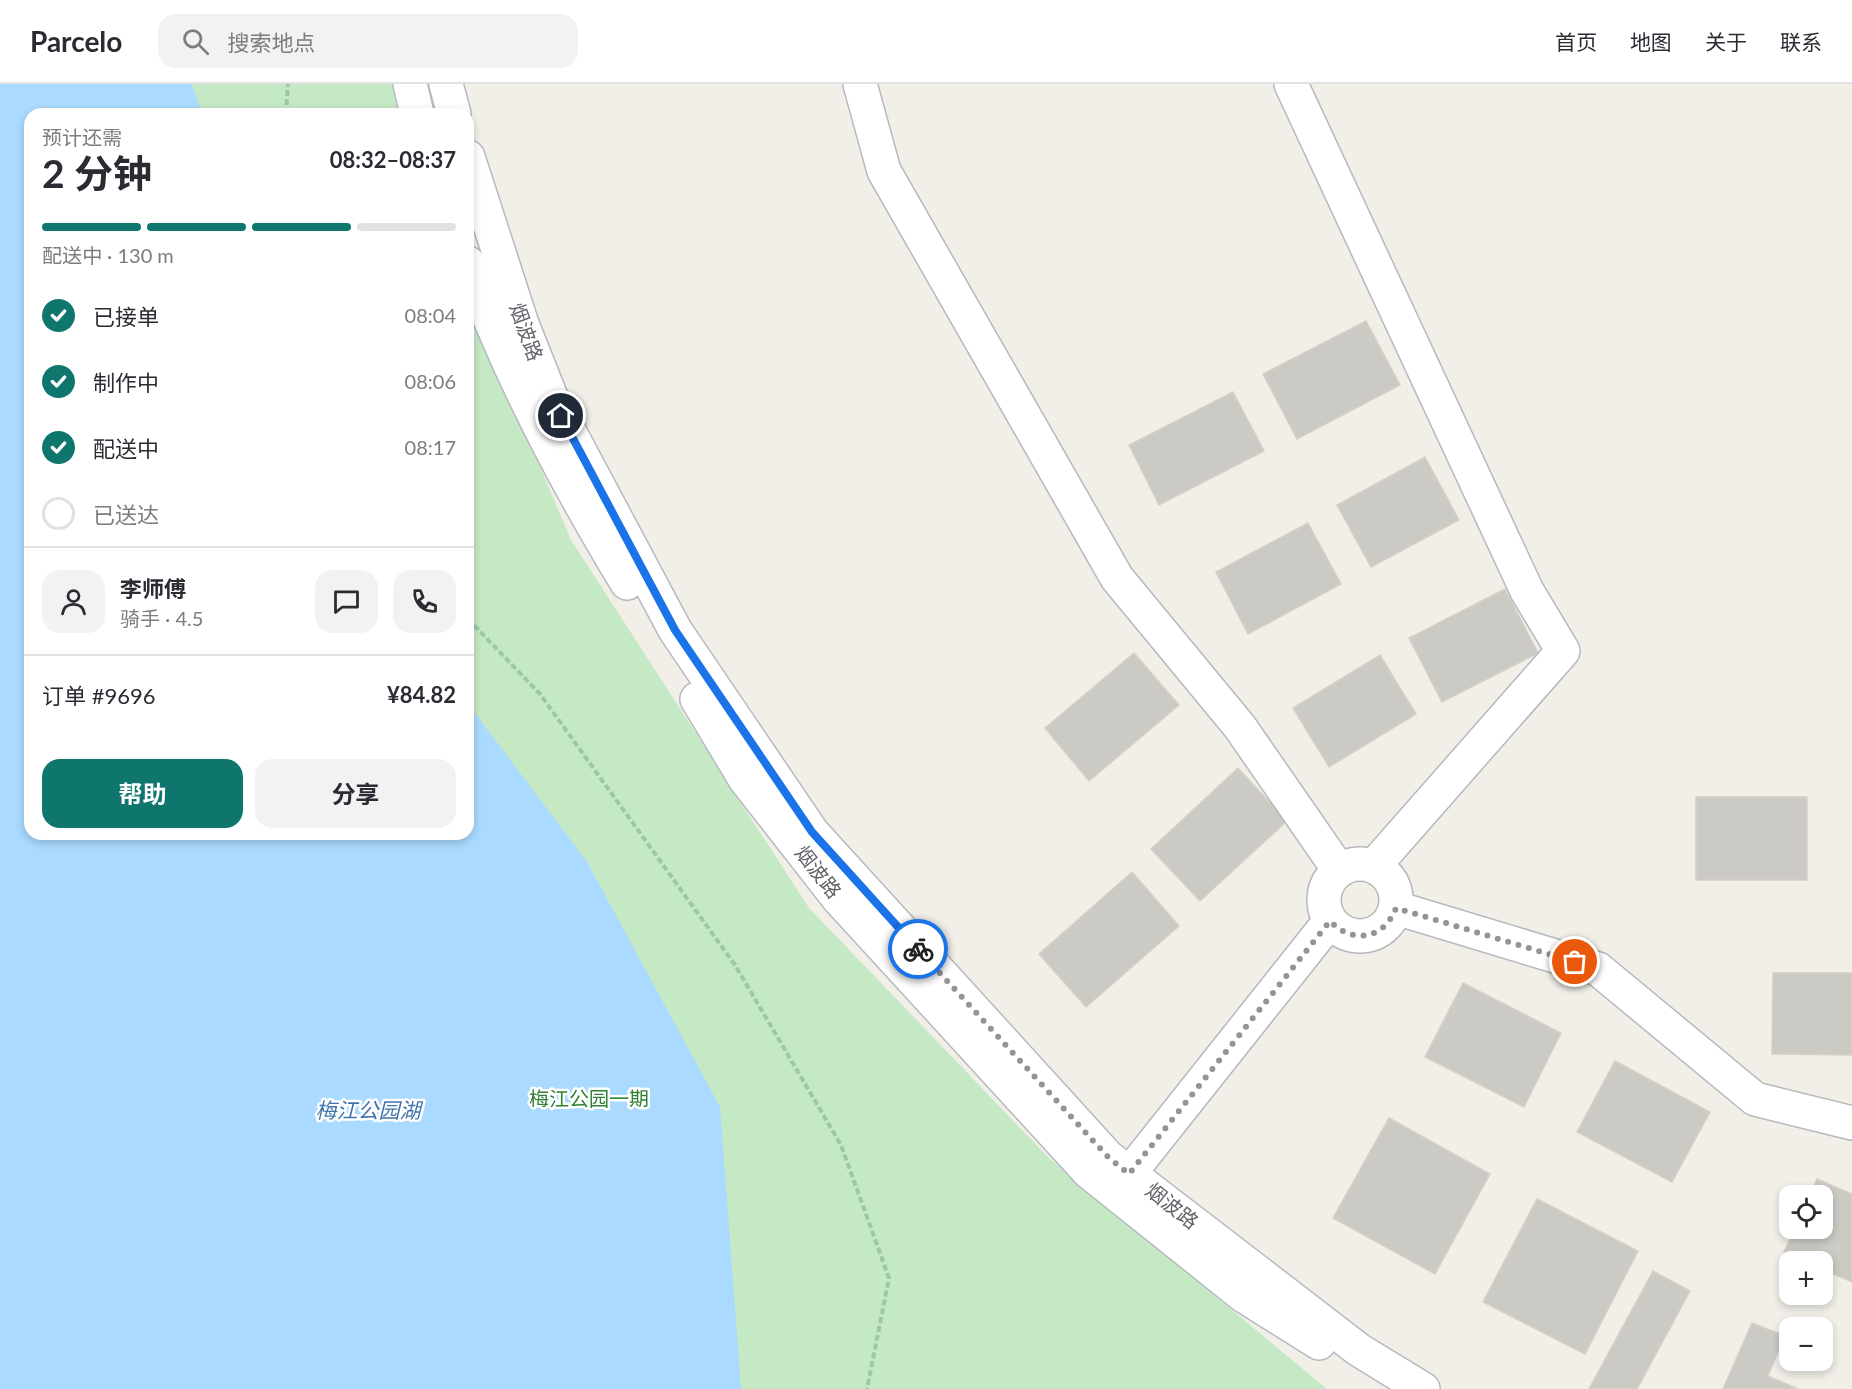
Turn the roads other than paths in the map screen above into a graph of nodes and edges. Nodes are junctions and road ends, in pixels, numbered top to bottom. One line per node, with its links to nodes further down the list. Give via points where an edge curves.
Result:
1 (410, 84): 5 (main road)
2 (446, 84): 6 (main road)
3 (860, 84): 10 (main road, via 884,171 1117,578 1240,727)
4 (1291, 84): 9 (main road, via 1527,591 1563,651)
5 (416, 108)
6 (452, 108)
7 (474, 176): 14 (main road, 烟波路, via 522,324 551,397 675,630 812,832 1100,1149)
8 (474, 280): 15 (main road, 烟波路, via 494,335 586,517 745,779 838,898 1089,1172 1244,1296)
9 (1374, 866): 10 (main road, via 1362,863); 11 (main road, via 1393,883)
10 (1339, 870): 12 (main road, via 1325,888 1325,910)
11 (1396, 908): 12 (main road, via 1392,920 1372,935 1348,935); 13 (main road, via 1598,969 1755,1099)
12 (1330, 921): 14 (main road)
13 (1852, 1122)
14 (1129, 1174): 16 (main road, 烟波路, via 1359,1350)
15 (1392, 1389)
16 (1423, 1389)

